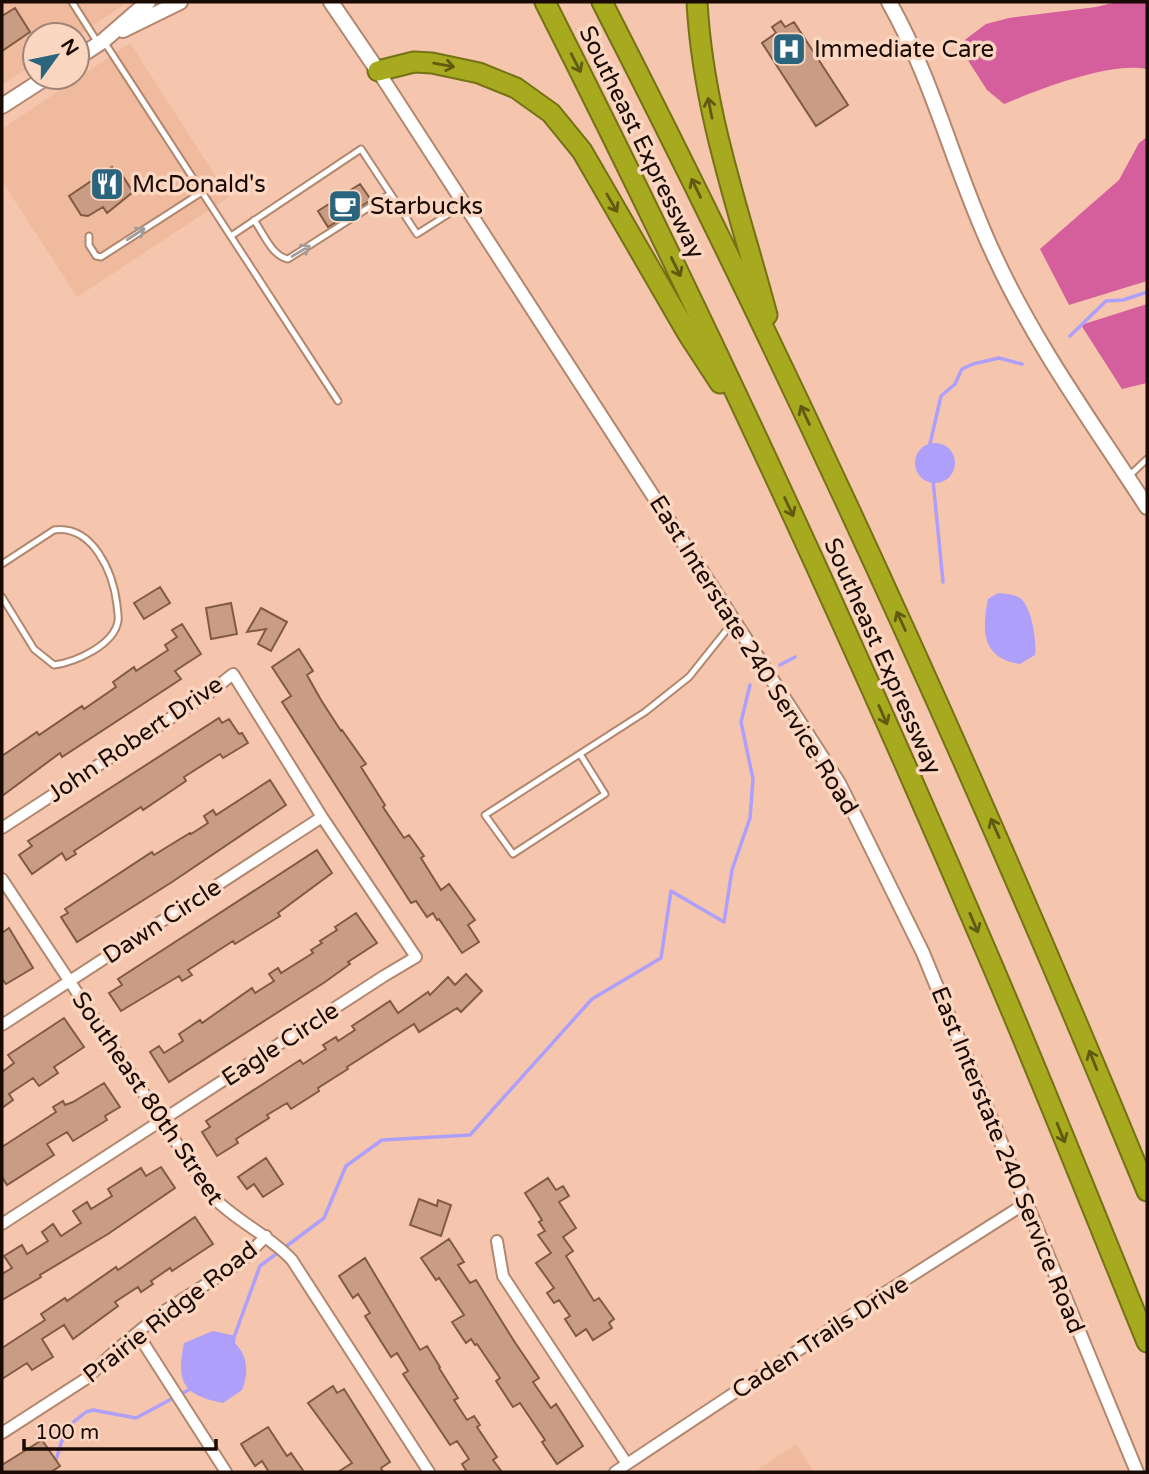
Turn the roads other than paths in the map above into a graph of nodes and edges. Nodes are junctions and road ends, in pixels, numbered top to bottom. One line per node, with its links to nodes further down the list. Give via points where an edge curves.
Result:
1 (72, 2): 9 (lane)
2 (148, 2): 9 (main road)
3 (180, 2): 9 (main road)
4 (331, 2): 11 (main road, East Interstate 240 Service Road)
5 (545, 2): 22 (highway, Southeast Expressway, one-way to 22)
6 (602, 2): 20 (highway, Southeast Expressway, one-way to 6)
7 (697, 2): 20 (highway, one-way to 7, via 711,114)
8 (889, 2): 24 (main road, via 936,101 978,221 1014,297)
9 (101, 42): 10 (main road); 14 (lane)
10 (91, 49)
11 (377, 71): 16 (street, East Interstate 240 Service Road); 22 (highway, one-way to 22, via 414,62 468,70 516,88 551,113 582,150 688,334)
12 (25, 91): 13 (main road)
13 (2, 106)
14 (202, 192): 18 (lane, one-way to 14, via 89,245 101,257); 19 (lane)
15 (390, 194): 16 (lane, via 417,234); 17 (lane, one-way to 15, via 275,252 288,259); 17 (lane, via 361,149)
16 (464, 204): 28 (street, East Interstate 240 Service Road)
17 (254, 220): 19 (lane)
18 (89, 236)
19 (230, 236): 21 (lane)
20 (780, 360): 36 (highway, Southeast Expressway, one-way to 20, via 1004,848)
21 (338, 401)
22 (760, 445): 42 (highway, Southeast Expressway, one-way to 42, via 982,942)
23 (1147, 459): 24 (lane)
24 (1128, 477): 25 (main road)
25 (1147, 507)
26 (2, 564): 27 (lane, via 54,530 74,532 86,538 107,565 118,621 106,642 88,654 54,665 34,649)
27 (2, 597)
28 (735, 620): 29 (lane, via 689,677); 37 (street, East Interstate 240 Service Road, via 839,783 923,953)
29 (580, 754): 29 (lane, via 485,815 513,854 605,794)
30 (322, 817): 31 (street, John Robert Drive, via 233,674); 33 (street, Dawn Circle); 35 (street, Eagle Circle, via 416,957)
31 (2, 828)
32 (2, 879): 33 (street, Southeast 80th Street)
33 (69, 981): 34 (street, Dawn Circle); 35 (street, Southeast 80th Street)
34 (2, 1025)
35 (163, 1121): 38 (street, Eagle Circle); 39 (street, Southeast 80th Street, via 211,1195 235,1218)
36 (1147, 1192)
37 (1026, 1203): 44 (street, Caden Trails Drive); 48 (street, East Interstate 240 Service Road)
38 (2, 1224)
39 (271, 1240): 41 (street, Prairie Ridge Road); 46 (street, Southeast 80th Street, via 292,1260)
40 (497, 1241): 44 (street, via 503,1276)
41 (137, 1333): 43 (street, Prairie Ridge Road, via 87,1378); 45 (street)
42 (1147, 1342)
43 (2, 1433)
44 (627, 1464): 47 (street, Caden Trails Drive)
45 (226, 1472)
46 (429, 1472)
47 (615, 1472)
48 (1138, 1472)

